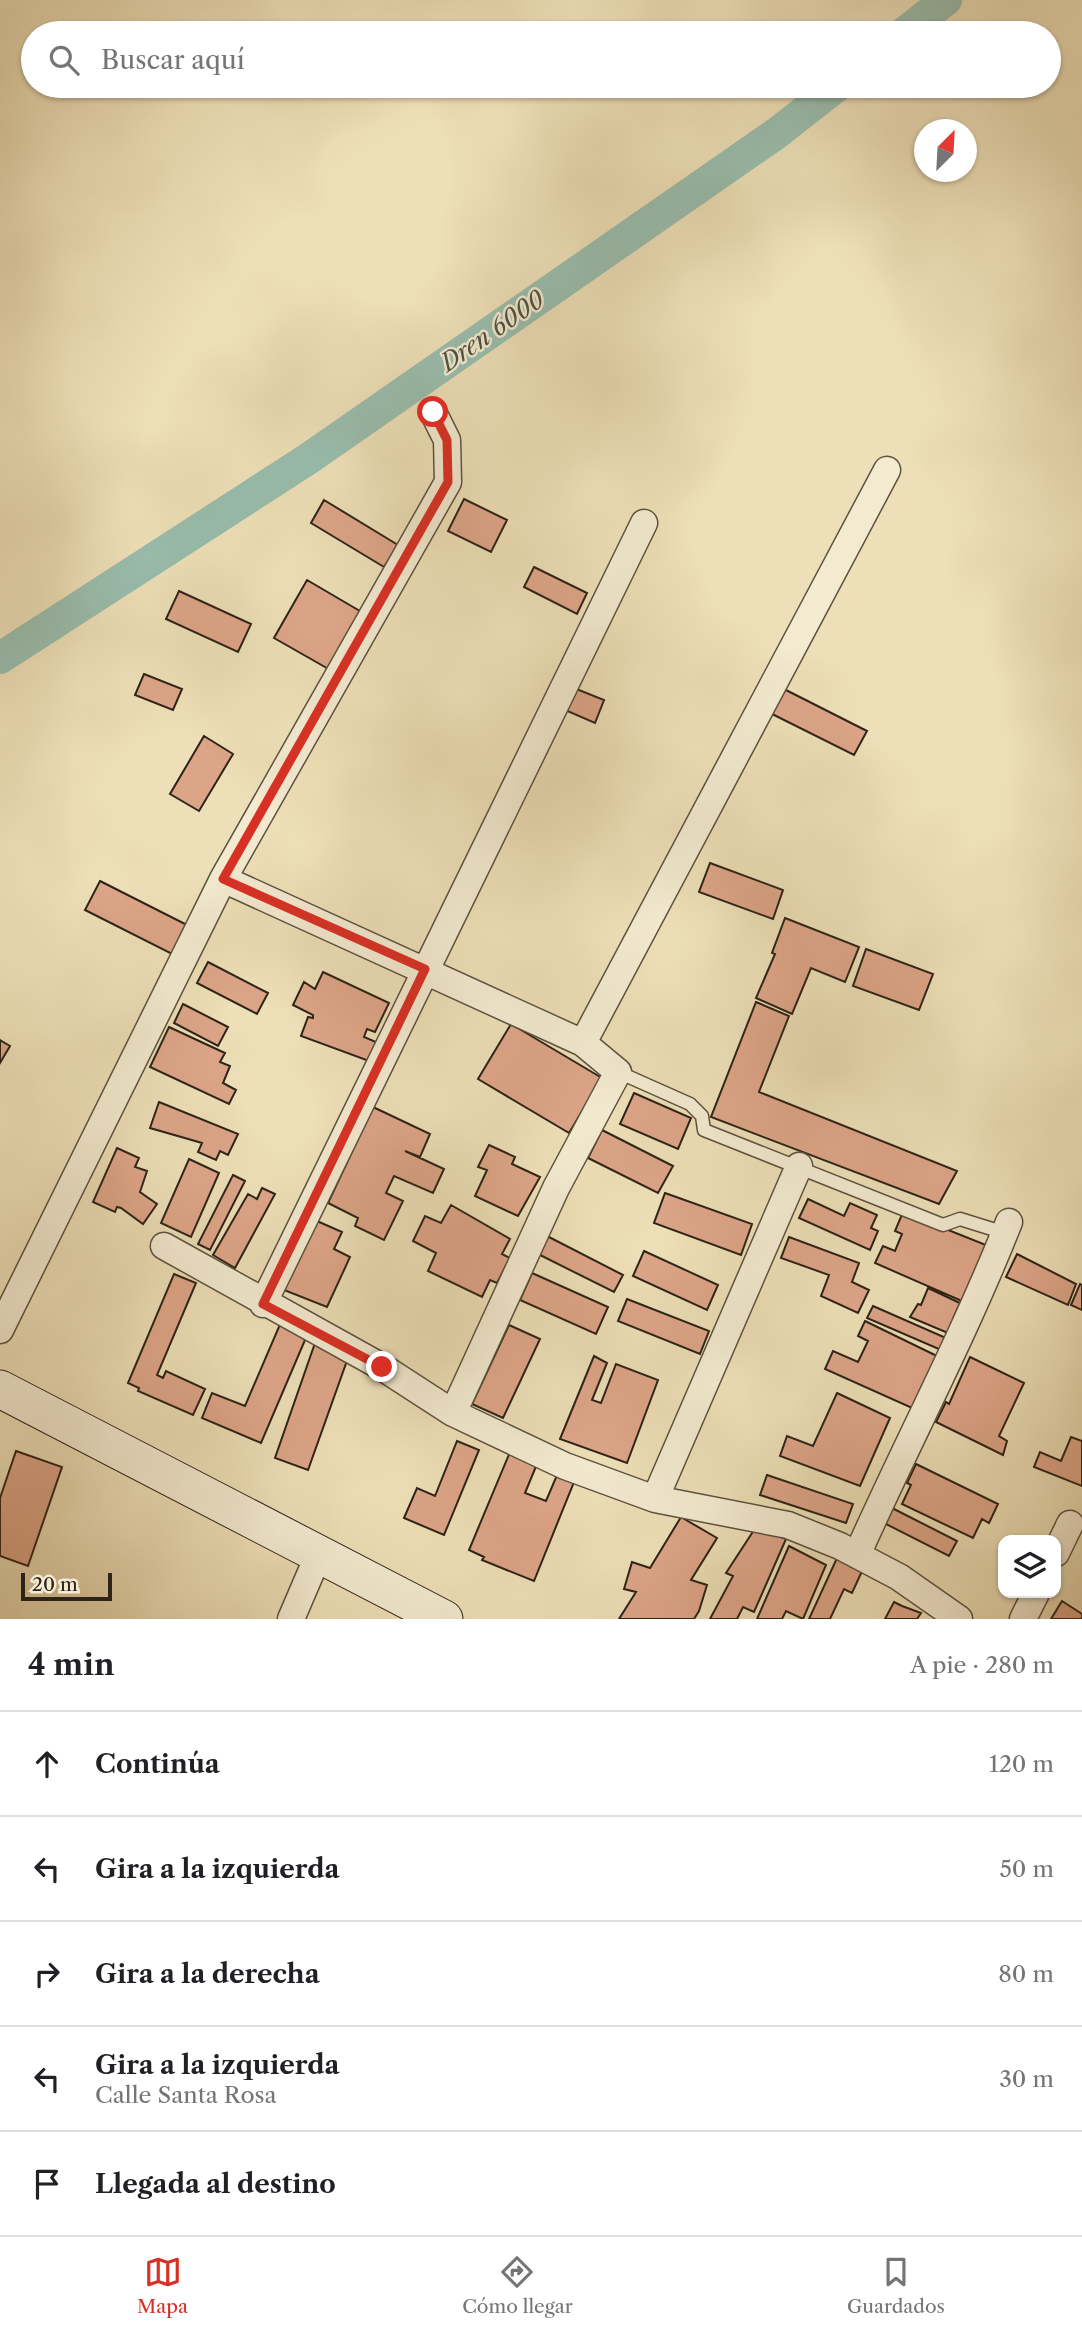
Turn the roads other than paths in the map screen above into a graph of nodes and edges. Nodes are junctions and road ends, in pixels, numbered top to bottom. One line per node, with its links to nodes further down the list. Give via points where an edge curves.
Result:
1 (433, 412): 4 (street, via 447,440 448,482)
2 (887, 470): 6 (street)
3 (644, 523): 5 (street)
4 (223, 879): 5 (street); 12 (street)
5 (425, 969): 6 (street); 11 (street)
6 (583, 1043): 7 (street)
7 (618, 1072): 8 (lane, via 690,1104 702,1116 704,1130); 14 (street, via 556,1188)
8 (799, 1166): 9 (lane, via 943,1225 960,1219); 15 (street)
9 (1007, 1227): 18 (street, via 961,1338)
10 (164, 1246): 11 (street)
11 (263, 1304): 14 (street, via 382,1367)
12 (0, 1330)
13 (0, 1389): 19 (main road)
14 (453, 1413): 15 (street, via 565,1466)
15 (654, 1499): 18 (street, via 788,1525)
16 (1070, 1524): 17 (street)
17 (1061, 1543)
18 (857, 1555): 23 (street, via 899,1577)
19 (318, 1556): 21 (street); 22 (main road)
20 (1034, 1598): 24 (street)
21 (291, 1619)
22 (444, 1619)
23 (959, 1619)
24 (1023, 1619)

